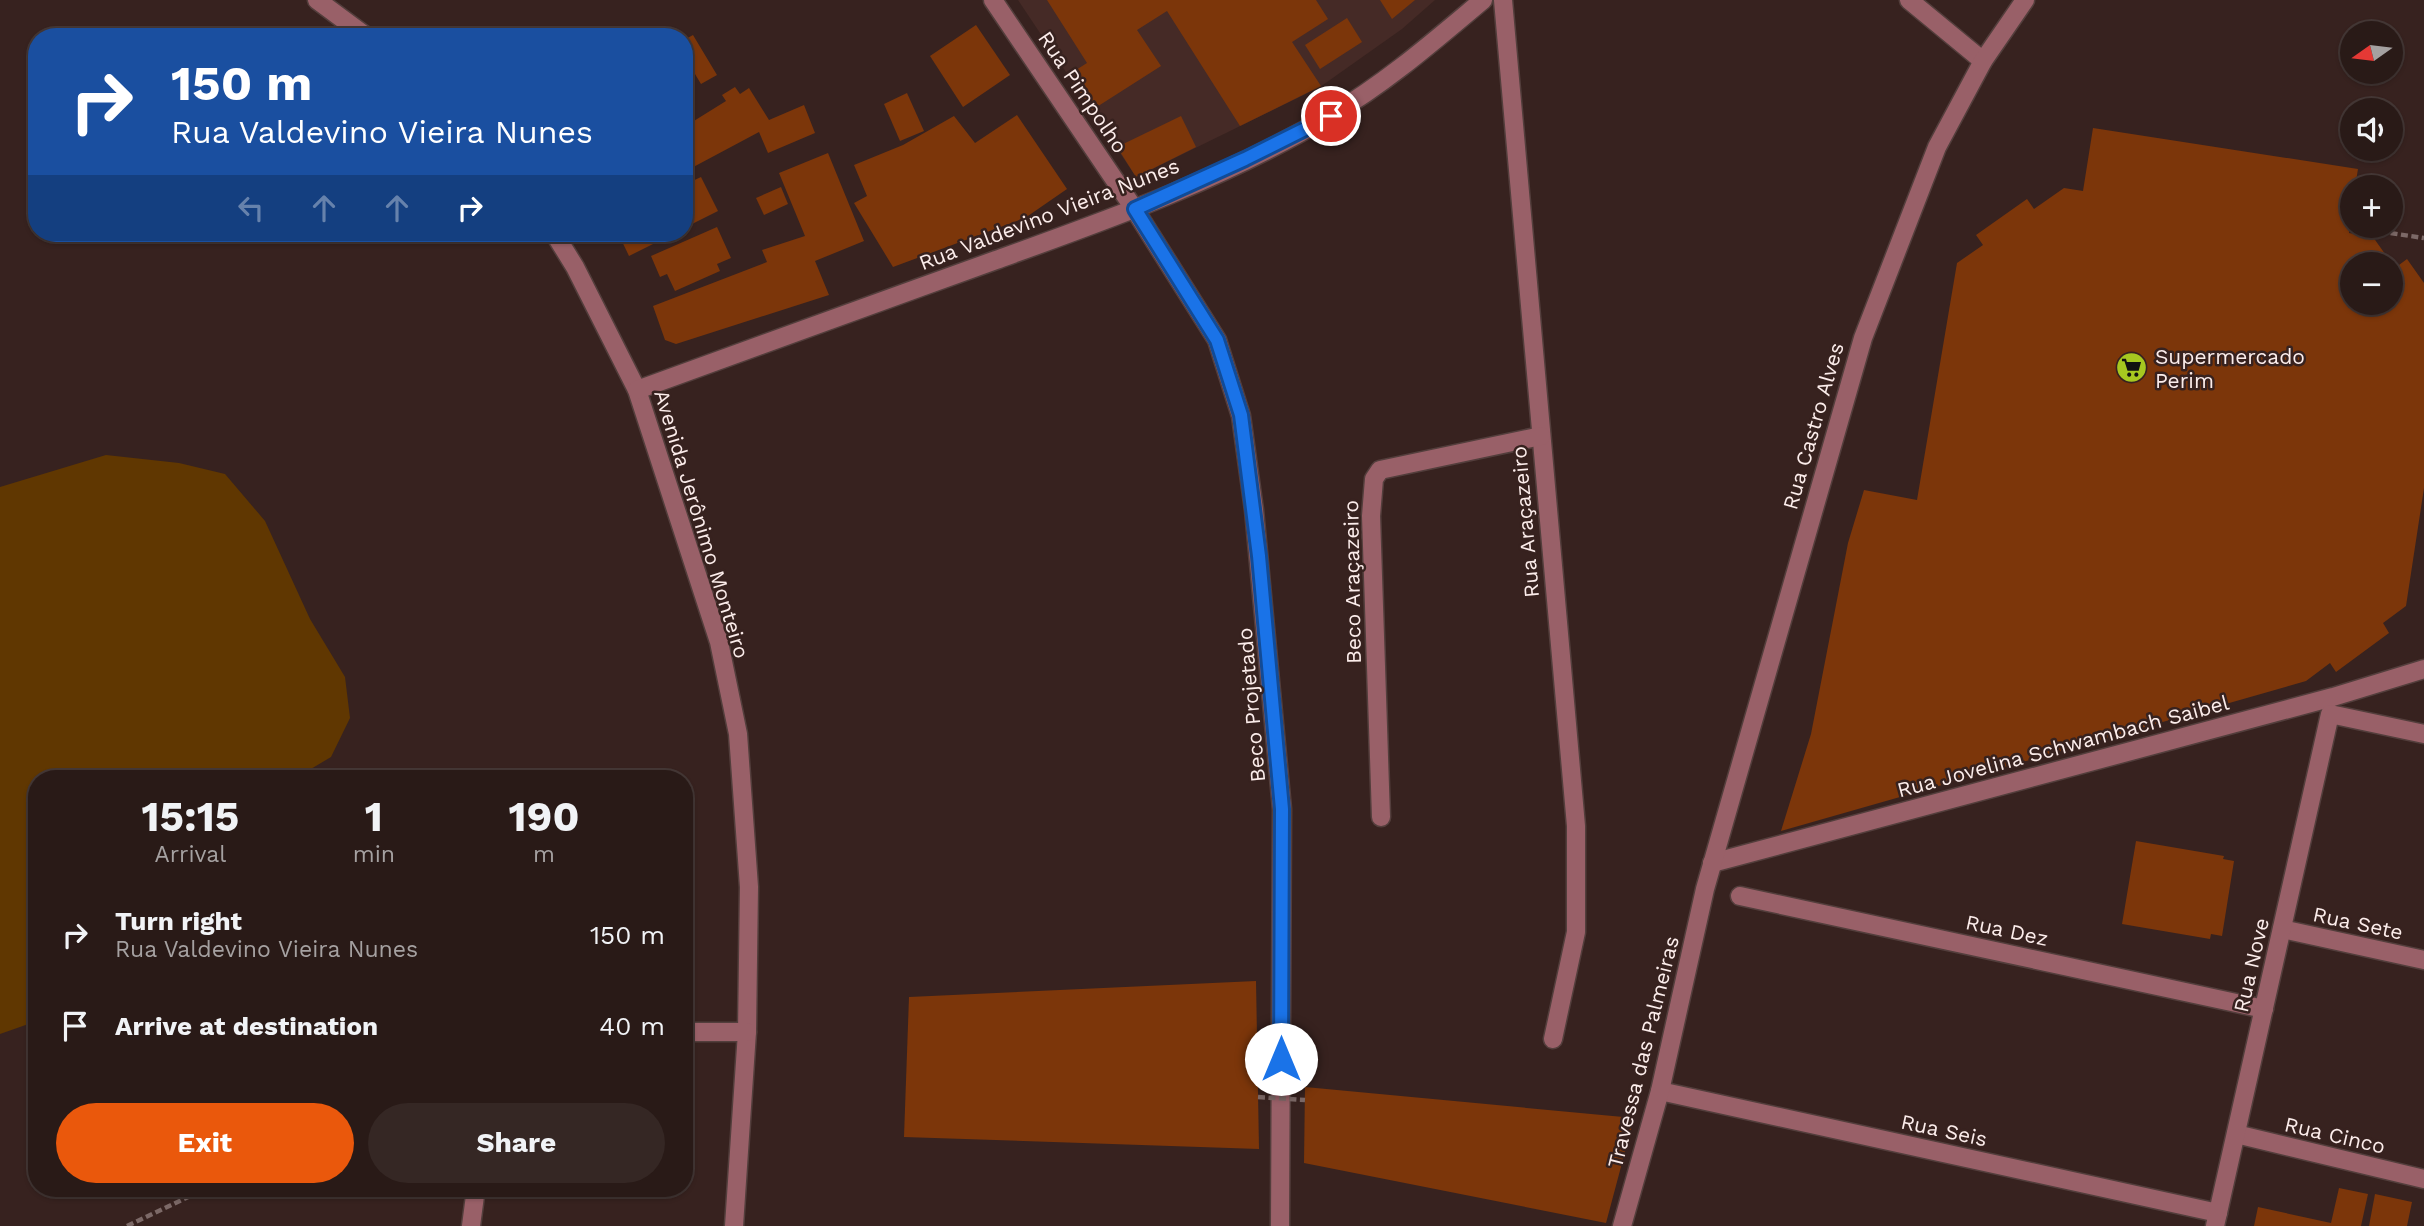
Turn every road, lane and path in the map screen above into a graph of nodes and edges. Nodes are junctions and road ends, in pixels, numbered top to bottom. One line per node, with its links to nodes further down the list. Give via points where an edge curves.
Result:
1 (317, 0): 7 (street)
2 (993, 0): 9 (street, Rua Pimpolho)
3 (1483, 0): 9 (street, Rua Valdevino Vieira Nunes, via 1409,62 1331,116)
4 (1503, 0): 14 (street, Rua Araçazeiro)
5 (1909, 0): 8 (street)
6 (2025, 0): 8 (street, Rua Castro Alves)
7 (355, 28)
8 (1983, 61): 18 (street, Rua Castro Alves, via 1937,147 1863,338)
9 (1135, 209): 13 (street, Rua Valdevino Vieira Nunes); 38 (street, Beco Projetado, via 1217,340 1241,415 1282,809)
10 (2403, 236): 11 (path)
11 (2424, 239)
12 (560, 242): 13 (street, Avenida Jerônimo Monteiro)
13 (637, 390): 25 (street, Avenida Jerônimo Monteiro, via 719,642 738,734 749,887)
14 (1541, 436): 17 (street, Beco Araçazeiro, via 1380,470 1374,479 1371,516); 26 (street, Rua Araçazeiro, via 1576,826 1576,932)
15 (2424, 669): 18 (street, Rua Jovelina Schwambach Saibel)
16 (2424, 734): 21 (street, Rua Nove, via 2330,713)
17 (1381, 817)
18 (1712, 863): 19 (street, Rua Castro Alves)
19 (1705, 889): 27 (street, Travessa das Palmeiras)
20 (1740, 896): 23 (street, Rua Dez)
21 (2282, 929): 22 (street, Rua Sete); 23 (street, Rua Nove)
22 (2424, 960)
23 (2264, 1009): 30 (street, Rua Nove)
24 (693, 1032): 25 (street)
25 (747, 1032): 37 (street, Avenida Jerônimo Monteiro)
26 (1553, 1039)
27 (1660, 1091): 34 (street, Rua Seis); 39 (street, Travessa das Palmeiras)
28 (1258, 1097): 29 (path, bridge)
29 (1304, 1100)
30 (2236, 1134): 31 (street, Rua Cinco); 34 (street, Rua Nove)
31 (2424, 1179)
32 (188, 1197): 35 (path)
33 (475, 1197): 36 (street)
34 (2217, 1219)
35 (127, 1226)
36 (471, 1226)
37 (734, 1226)
38 (1280, 1226)
39 (1622, 1226)

